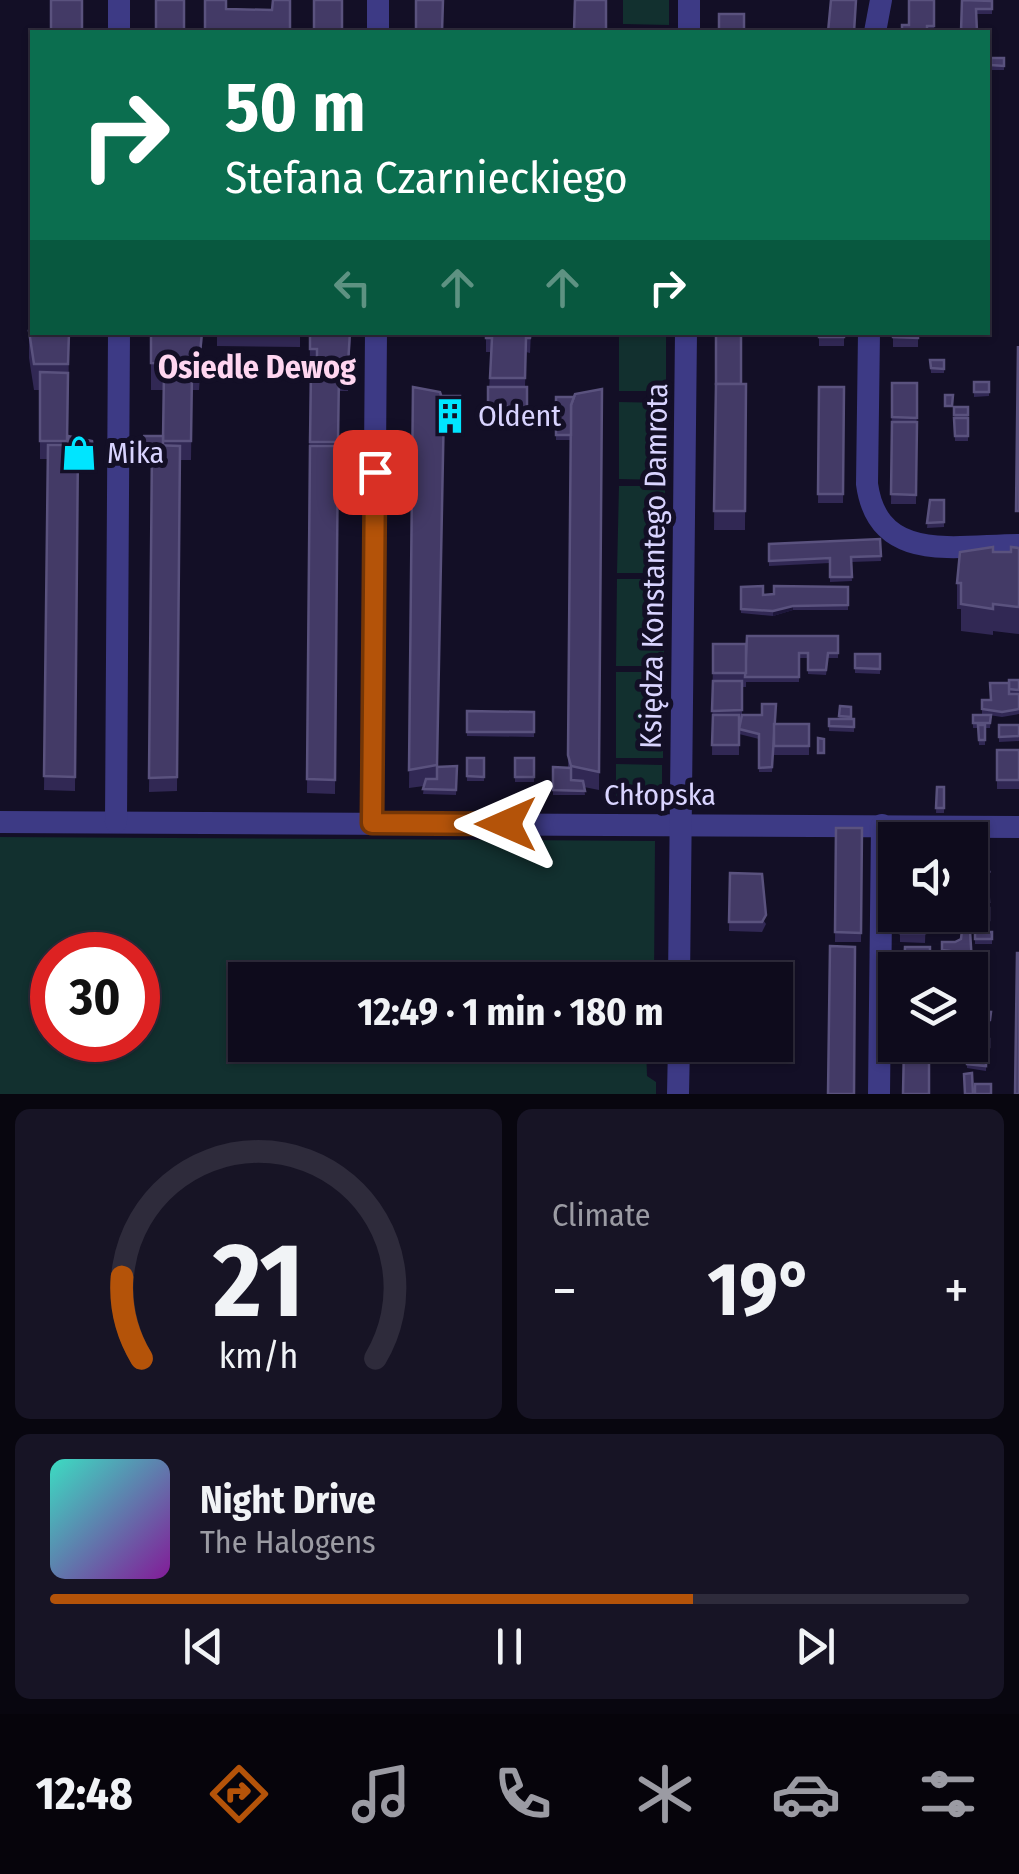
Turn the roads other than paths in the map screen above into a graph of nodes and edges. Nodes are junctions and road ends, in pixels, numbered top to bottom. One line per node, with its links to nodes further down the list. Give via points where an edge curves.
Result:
1 (120, 0): 5 (street)
2 (378, 0): 6 (street)
3 (689, 0): 7 (street)
4 (881, 0): 8 (street)
5 (119, 30)
6 (378, 30)
7 (688, 30)
8 (875, 30)
9 (118, 335): 15 (street)
10 (376, 335): 16 (street)
11 (686, 335): 17 (street, Księdza Konstantego Damrota)
12 (869, 335): 13 (street, via 870,507 879,524 914,544)
13 (1019, 545)
14 (0, 822): 15 (street, Chłopska)
15 (116, 822): 16 (street, Chłopska)
16 (372, 823): 17 (street, Chłopska)
17 (682, 825): 18 (street, Chłopska); 22 (street, Księdza Konstantego Damrota)
18 (878, 825)
19 (988, 826): 20 (street, Chłopska)
20 (1019, 826)
21 (881, 932): 25 (street)
22 (680, 962)
23 (679, 1062): 24 (street)
24 (678, 1094)
25 (879, 1094)

